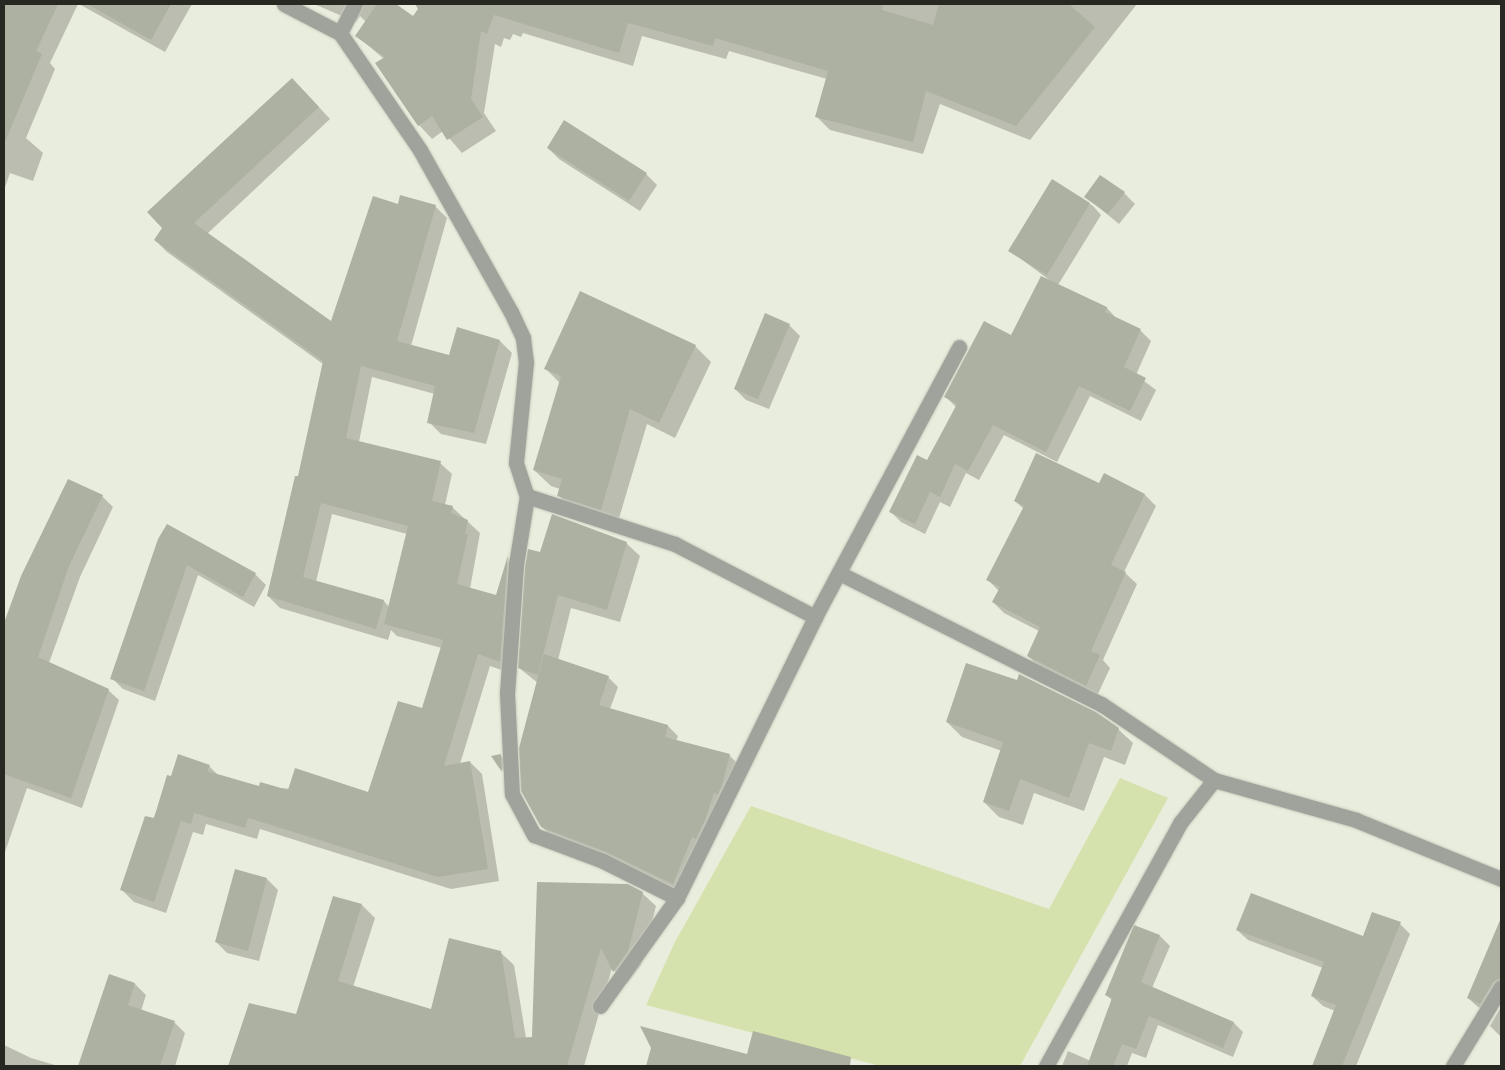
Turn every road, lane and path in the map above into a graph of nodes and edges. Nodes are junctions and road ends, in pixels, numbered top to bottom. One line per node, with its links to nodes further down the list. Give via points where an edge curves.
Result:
1 (284, 4): 3 (street)
2 (355, 4): 3 (street)
3 (340, 33): 5 (street, via 420,150 512,312 522,338 526,362 516,463)
4 (959, 347): 6 (street)
5 (527, 496): 7 (street, via 675,544); 10 (street, via 516,565 507,693 512,794 534,835 602,861)
6 (839, 573): 7 (street); 8 (street, via 1101,704)
7 (815, 616): 10 (street)
8 (1214, 780): 9 (street, via 1356,820); 13 (street, via 1180,823)
9 (1501, 879)
10 (677, 898): 12 (street)
11 (1501, 987): 14 (street)
12 (600, 1006)
13 (1046, 1066)
14 (1453, 1066)

